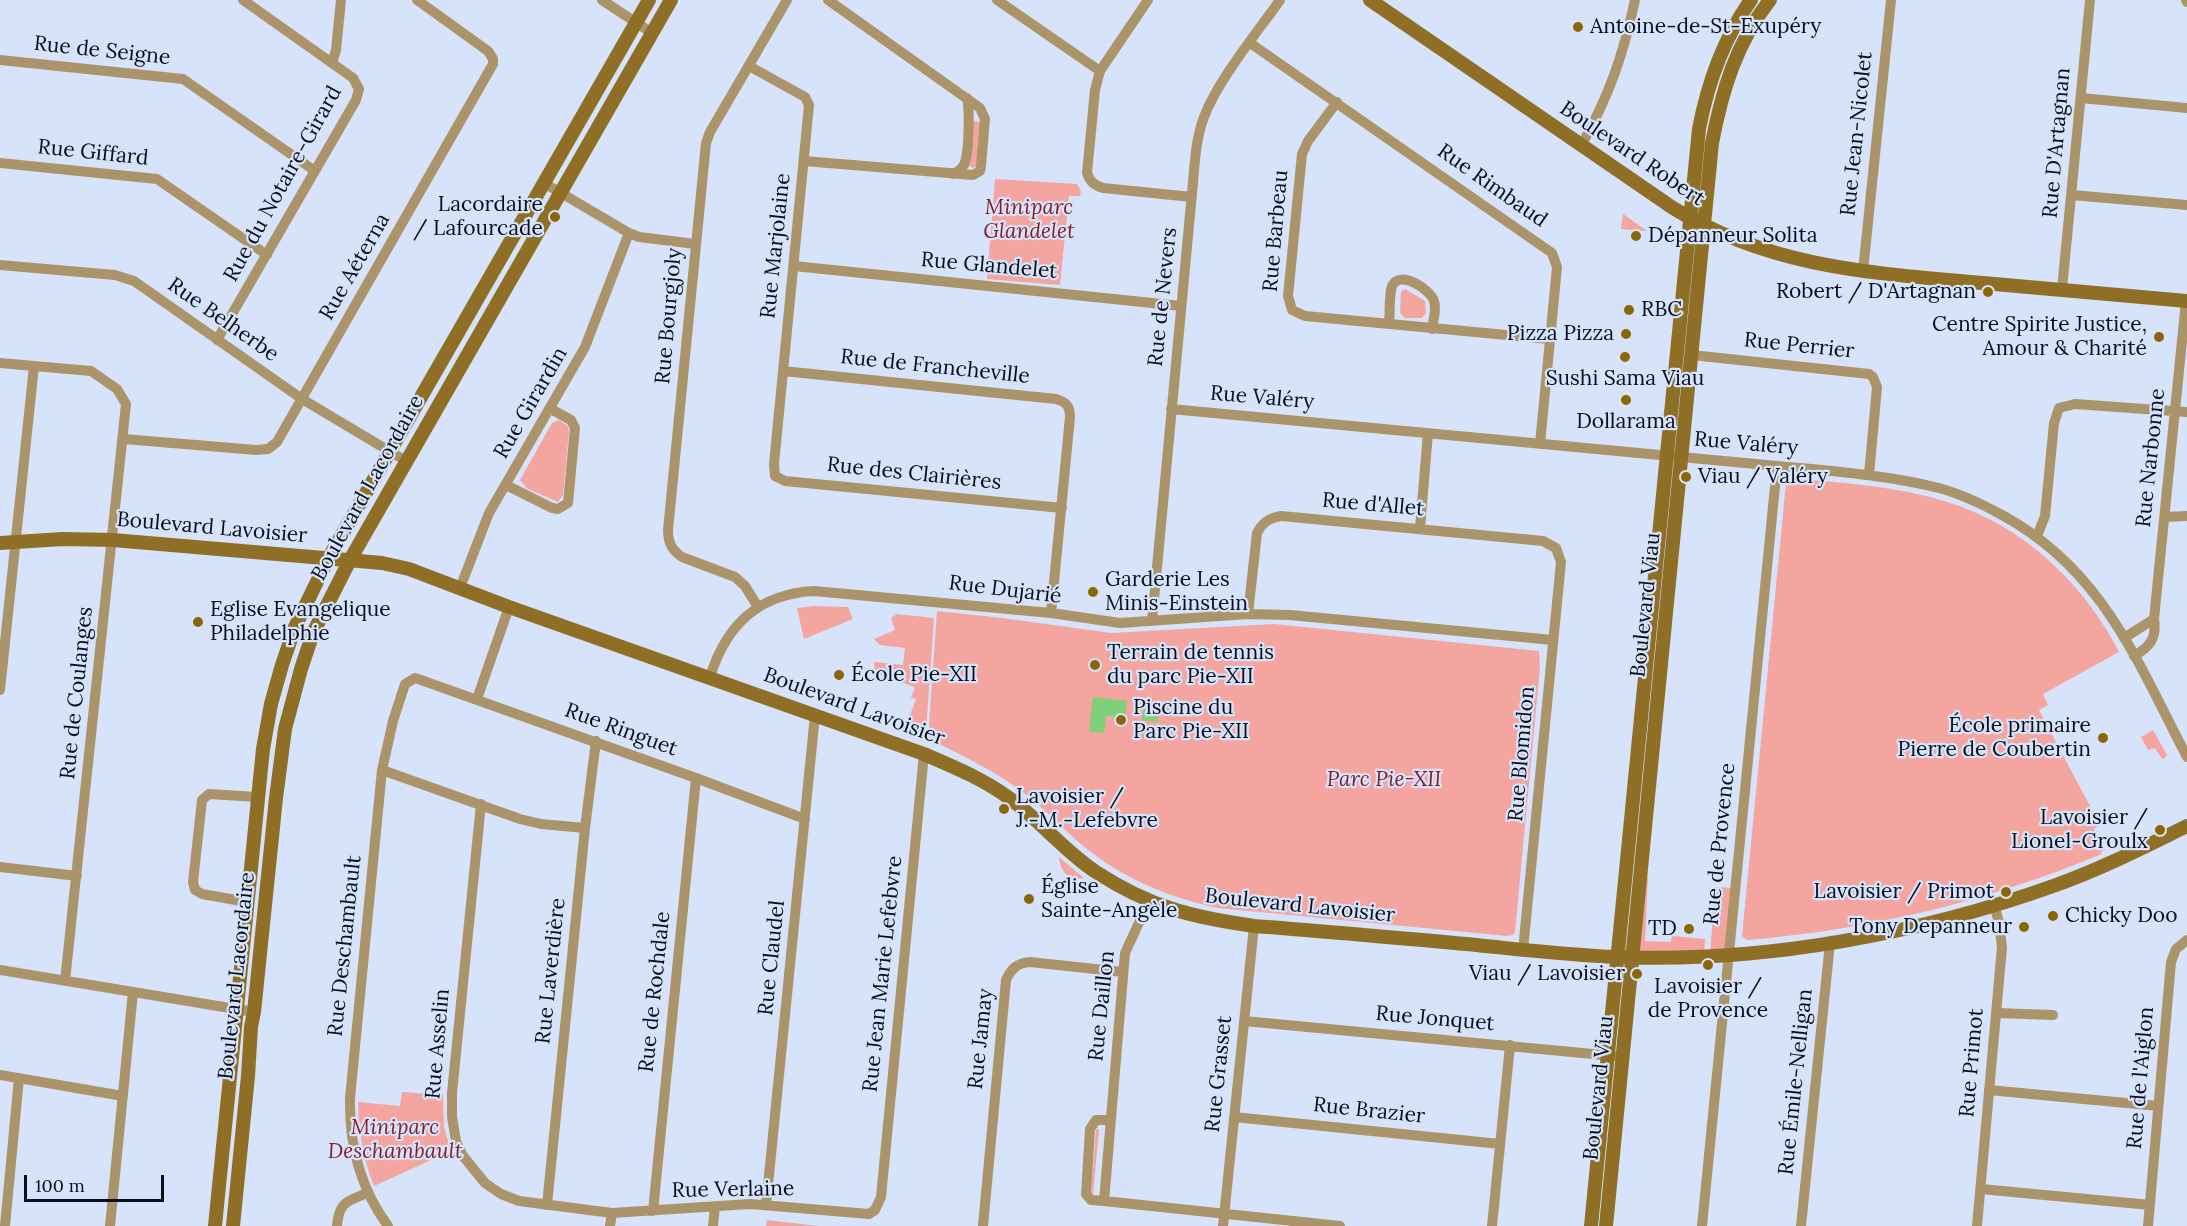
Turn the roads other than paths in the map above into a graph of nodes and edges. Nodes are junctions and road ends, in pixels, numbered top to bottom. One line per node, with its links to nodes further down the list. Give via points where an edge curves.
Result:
1 (243, 0): 23 (street)
2 (341, 0): 23 (street, Rue du Notaire-Girard)
3 (417, 0): 18 (street, Rue Aéterna)
4 (602, 0): 19 (street)
5 (649, 0): 19 (main road, Boulevard Lacordaire)
6 (671, 0): 20 (main road, Boulevard Lacordaire)
7 (787, 0): 24 (street, Rue Bourgjoly)
8 (828, 0): 26 (street)
9 (997, 0): 25 (street)
10 (1148, 0): 25 (street)
11 (1280, 0): 21 (street, Rue de Nevers)
12 (1370, 0): 30 (main road, Boulevard Robert)
13 (1635, 0): 30 (street, via 1616,74)
14 (1751, 0): 40 (main road, Boulevard Viau, via 1724,44 1705,97)
15 (1770, 0): 41 (main road, Boulevard Viau, via 1742,44 1724,86 1712,143)
16 (1891, 0): 47 (street, Rue Jean-Nicolet)
17 (2090, 0): 27 (street, Rue D'Artagnan)
18 (433, 4): 59 (street, Rue Aéterna, via 488,51 493,64)
19 (636, 23): 20 (street); 35 (main road, Boulevard Lacordaire)
20 (652, 33): 36 (main road, Boulevard Lacordaire)
21 (1250, 43): 28 (street, Rue Rimbaud); 38 (street, Rue de Nevers, via 1204,117)
22 (0, 60): 33 (street, Rue de Seigne, via 183,79)
23 (332, 63): 33 (street, Rue du Notaire-Girard, via 353,78 359,89)
24 (749, 66): 31 (street, Rue Marjolaine, via 808,101); 43 (street, Rue Bourgjoly, via 706,143)
25 (1100, 71): 38 (street, via 1087,165 1089,180 1103,188)
26 (967, 98): 34 (street, via 970,115 965,162); 34 (street, via 984,115 981,166 973,175)
27 (2081, 98): 29 (street); 37 (street, Rue D'Artagnan)
28 (1337, 102): 51 (street, Rue Barbeau, via 1302,154 1288,296 1292,310 1305,316); 53 (street, Rue Rimbaud, via 1552,253 1557,267)
29 (2187, 108)
30 (1581, 146): 40 (main road, Boulevard Robert)
31 (804, 161): 34 (street); 46 (street, Rue Marjolaine)
32 (0, 163): 44 (street, Rue Giffard, via 157,180)
33 (315, 171): 44 (street, Rue du Notaire-Girard)
34 (952, 174)
35 (544, 183): 36 (street); 67 (main road, Boulevard Lacordaire)
36 (560, 193): 42 (street); 70 (main road, Boulevard Lacordaire)
37 (2072, 195): 39 (street); 48 (street, Rue D'Artagnan)
38 (1192, 196): 50 (street, Rue de Nevers)
39 (2187, 205)
40 (1690, 219): 41 (main road, Boulevard Robert); 68 (main road, Boulevard Viau)
41 (1705, 226): 47 (main road, Boulevard Robert, via 1772,253); 55 (main road, Boulevard Viau)
42 (628, 233): 43 (street); 60 (street, Rue Girardin, via 585,347)
43 (695, 244): 88 (street, Rue Bourgjoly, via 668,538 682,557 741,581)
44 (267, 255): 54 (street, Rue du Notaire-Girard)
45 (0, 265): 54 (street, Rue Belherbe, via 126,277)
46 (794, 266): 50 (street, Rue Glandelet); 58 (street, Rue Marjolaine)
47 (1863, 271): 48 (main road, Boulevard Robert)
48 (2062, 290): 49 (main road, Boulevard Robert)
49 (2186, 301): 63 (street, Rue Narbonne)
50 (1181, 306): 61 (street, Rue de Nevers)
51 (1389, 324): 52 (street, Rue Barbeau); 52 (street, via 1392,286 1404,278 1433,297)
52 (1432, 329): 53 (street, Rue Barbeau)
53 (1549, 339): 66 (street, Rue Rimbaud)
54 (216, 340): 59 (street, Rue Belherbe)
55 (1692, 355): 69 (main road, Boulevard Viau); 73 (street, Rue Perrier, via 1869,374 1877,387)
56 (0, 363): 57 (street)
57 (34, 366): 65 (street, Rue de Coulanges, via 91,371 121,393 127,409); 81 (street)
58 (783, 371): 71 (street, Rue Marjolaine); 75 (street, Rue de Francheville, via 1056,399 1068,405 1070,417)
59 (302, 399): 65 (street, Rue Aéterna, via 277,442 268,449); 67 (street, Rue Belherbe)
60 (550, 409): 74 (street, Rue Girardin); 74 (street, via 571,420 575,428 568,503 552,508)
61 (1171, 409): 64 (street, Rue Valéry); 92 (street, Rue de Nevers)
62 (2187, 412): 63 (street)
63 (2175, 413): 77 (street, Rue Narbonne); 79 (street, via 2075,404 2059,408 2054,423 2045,516)
64 (1428, 433): 66 (street, Rue Valéry); 78 (street)
65 (124, 439): 80 (street, Rue de Coulanges)
66 (1540, 444): 68 (street, Rue Valéry)
67 (391, 451): 70 (street, Rue Belherbe); 83 (main road, Boulevard Lacordaire)
68 (1666, 456): 69 (street, Rue Valéry); 121 (main road, Boulevard Viau)
69 (1682, 457): 72 (street, Rue Valéry); 122 (main road, Boulevard Viau)
70 (406, 461): 84 (main road, Boulevard Lacordaire)
71 (774, 464): 75 (street, Rue des Clairières, via 775,476 785,481)
72 (1777, 466): 73 (street, Rue Valéry); 120 (street, Rue de Provence)
73 (1869, 475): 79 (street, Rue Valéry, via 1964,496)
74 (506, 484): 86 (street, Rue Girardin, via 485,522)
75 (1062, 508): 89 (street)
76 (2187, 516): 77 (street)
77 (2165, 517): 91 (street, Rue Narbonne)
78 (1420, 528): 85 (street, Rue d'Allet, via 1543,541 1556,548); 90 (street, Rue d'Allet, via 1273,517 1257,533)
79 (2037, 536): 93 (street, Rue Valéry, via 2093,590)
80 (113, 540): 81 (main road, Boulevard Lavoisier); 83 (main road, Boulevard Lavoisier); 112 (street, Rue de Coulanges)
81 (16, 541): 82 (main road, Boulevard Lavoisier); 98 (street)
82 (0, 543)
83 (328, 559): 84 (main road, Boulevard Lavoisier); 106 (main road, Boulevard Lacordaire, via 295,627 282,665 271,704)
84 (350, 560): 86 (main road, Boulevard Lavoisier, via 382,562); 128 (main road, Boulevard Lacordaire, via 313,633 285,729)
85 (1561, 562): 94 (street, Rue Blomidon)
86 (460, 588): 87 (main road, Boulevard Lavoisier)
87 (509, 607): 96 (main road, Boulevard Lavoisier); 99 (street)
88 (758, 607): 89 (street, Rue Dujarié, via 787,594 814,591); 96 (street, Rue Dujarié, via 723,644)
89 (1051, 613): 92 (street, Rue Dujarié, via 1102,622)
90 (1248, 614): 92 (street, Rue Dujarié); 94 (street, Rue Dujarié)
91 (2154, 619): 93 (street); 95 (street, Rue Narbonne, via 2154,639)
92 (1152, 621)
93 (2124, 638): 95 (street, Rue Valéry)
94 (1553, 640): 119 (street, Rue Blomidon)
95 (2134, 656): 103 (street, Rue Valéry)
96 (710, 678): 100 (main road, Boulevard Lavoisier)
97 (422, 680): 99 (street, Rue Ringuet); 104 (street, Rue Deschambault, via 410,680 403,690)
98 (0, 690)
99 (477, 699): 101 (street, Rue Ringuet)
100 (815, 715): 102 (main road, Boulevard Lavoisier); 108 (street, Rue Claudel)
101 (596, 741): 105 (street, Rue Ringuet); 110 (street, Rue Laverdière)
102 (924, 754): 113 (main road, Boulevard Lavoisier, via 978,777 1096,871); 145 (street, Rue Jean Marie Lefebvre)
103 (2187, 757)
104 (382, 770): 107 (street); 144 (street, Rue Deschambault, via 350,1098 350,1126)
105 (696, 778): 108 (street, Rue Ringuet); 151 (street, Rue de Rochdale)
106 (257, 798): 114 (main road, Boulevard Lacordaire); 114 (street, via 209,794 202,800 194,872 193,886 198,892)
107 (481, 804): 110 (street, via 530,821); 147 (street, Rue Asselin, via 452,1093 453,1125 463,1156 485,1183 519,1201)
108 (805, 819): 148 (street, Rue Claudel)
109 (2187, 826): 115 (main road, Boulevard Lavoisier, via 2096,869)
110 (585, 828): 147 (street, Rue Laverdière)
111 (0, 867): 112 (street)
112 (77, 876): 125 (street, Rue de Coulanges)
113 (1149, 901): 116 (main road, Boulevard Lavoisier, via 1199,917); 124 (street, Rue Daillon, via 1125,953)
114 (247, 902): 127 (main road, Boulevard Lacordaire)
115 (1994, 905): 118 (main road, Boulevard Lavoisier); 129 (street, Rue Primot, via 2002,947)
116 (1254, 926): 119 (main road, Boulevard Lavoisier); 131 (street, Rue Grasset)
117 (2187, 940): 139 (street, Rue de l'Aiglon, via 2176,949 2171,962)
118 (1830, 943): 120 (main road, Boulevard Lavoisier); 169 (street, Rue Émile-Nelligan)
119 (1523, 950): 121 (main road, Boulevard Lavoisier)
120 (1729, 954): 122 (main road, Boulevard Lavoisier); 168 (street, Rue de Provence)
121 (1618, 957): 122 (main road, Boulevard Lavoisier); 133 (main road, Boulevard Viau)
122 (1633, 957): 134 (main road, Boulevard Viau)
123 (0, 970): 125 (street)
124 (1123, 972): 141 (street, Rue Daillon); 162 (street, Rue Jamay, via 1030,962 1010,972 1006,980)
125 (65, 981): 126 (street)
126 (133, 992): 127 (street); 138 (street)
127 (236, 1009): 128 (street); 156 (main road, Boulevard Lacordaire)
128 (254, 1012): 157 (main road, Boulevard Lacordaire)
129 (1997, 1013): 130 (street); 137 (street, Rue Primot)
130 (2053, 1015)
131 (1244, 1021): 132 (street, Rue Jonquet); 140 (street, Rue Grasset)
132 (1510, 1045): 133 (street, Rue Jonquet); 142 (street)
133 (1607, 1055): 134 (street, Rue Jonquet); 166 (main road, Boulevard Viau)
134 (1623, 1057): 167 (main road, Boulevard Viau)
135 (0, 1075): 136 (street)
136 (19, 1078): 138 (street); 154 (street)
137 (1989, 1090): 139 (street); 143 (street, Rue Primot)
138 (123, 1096): 155 (street)
139 (2158, 1106): 149 (street, Rue de l'Aiglon)
140 (1234, 1117): 142 (street, Rue Brazier); 153 (street, Rue Grasset)
141 (1110, 1120): 146 (street, Rue Daillon); 146 (street, via 1096,1120 1090,1130 1086,1194 1091,1200)
142 (1500, 1144): 165 (street)
143 (1981, 1189): 149 (street); 170 (street, Rue Primot)
144 (367, 1193): 158 (street, via 342,1205); 159 (street, Rue Deschambault)
145 (881, 1197): 148 (street, Rue Verlaine, via 875,1210 862,1214)
146 (1104, 1201): 153 (street)
147 (547, 1205): 152 (street, Rue Asselin)
148 (766, 1205): 150 (street, Rue Verlaine)
149 (2150, 1205): 171 (street, Rue de l'Aiglon)
150 (715, 1206): 151 (street, Rue Verlaine); 161 (street)
151 (653, 1211): 152 (street, Rue Verlaine)
152 (612, 1213): 160 (street)
153 (1224, 1214): 163 (street, Rue Grasset); 164 (street)
154 (5, 1226)
155 (110, 1226)
156 (215, 1226)
157 (234, 1226)
158 (337, 1226)
159 (388, 1226)
160 (610, 1226)
161 (713, 1226)
162 (983, 1226)
163 (1223, 1226)
164 (1340, 1226)
165 (1492, 1226)
166 (1591, 1226)
167 (1606, 1226)
168 (1702, 1226)
169 (1802, 1226)
170 (1977, 1226)
171 (2148, 1226)

